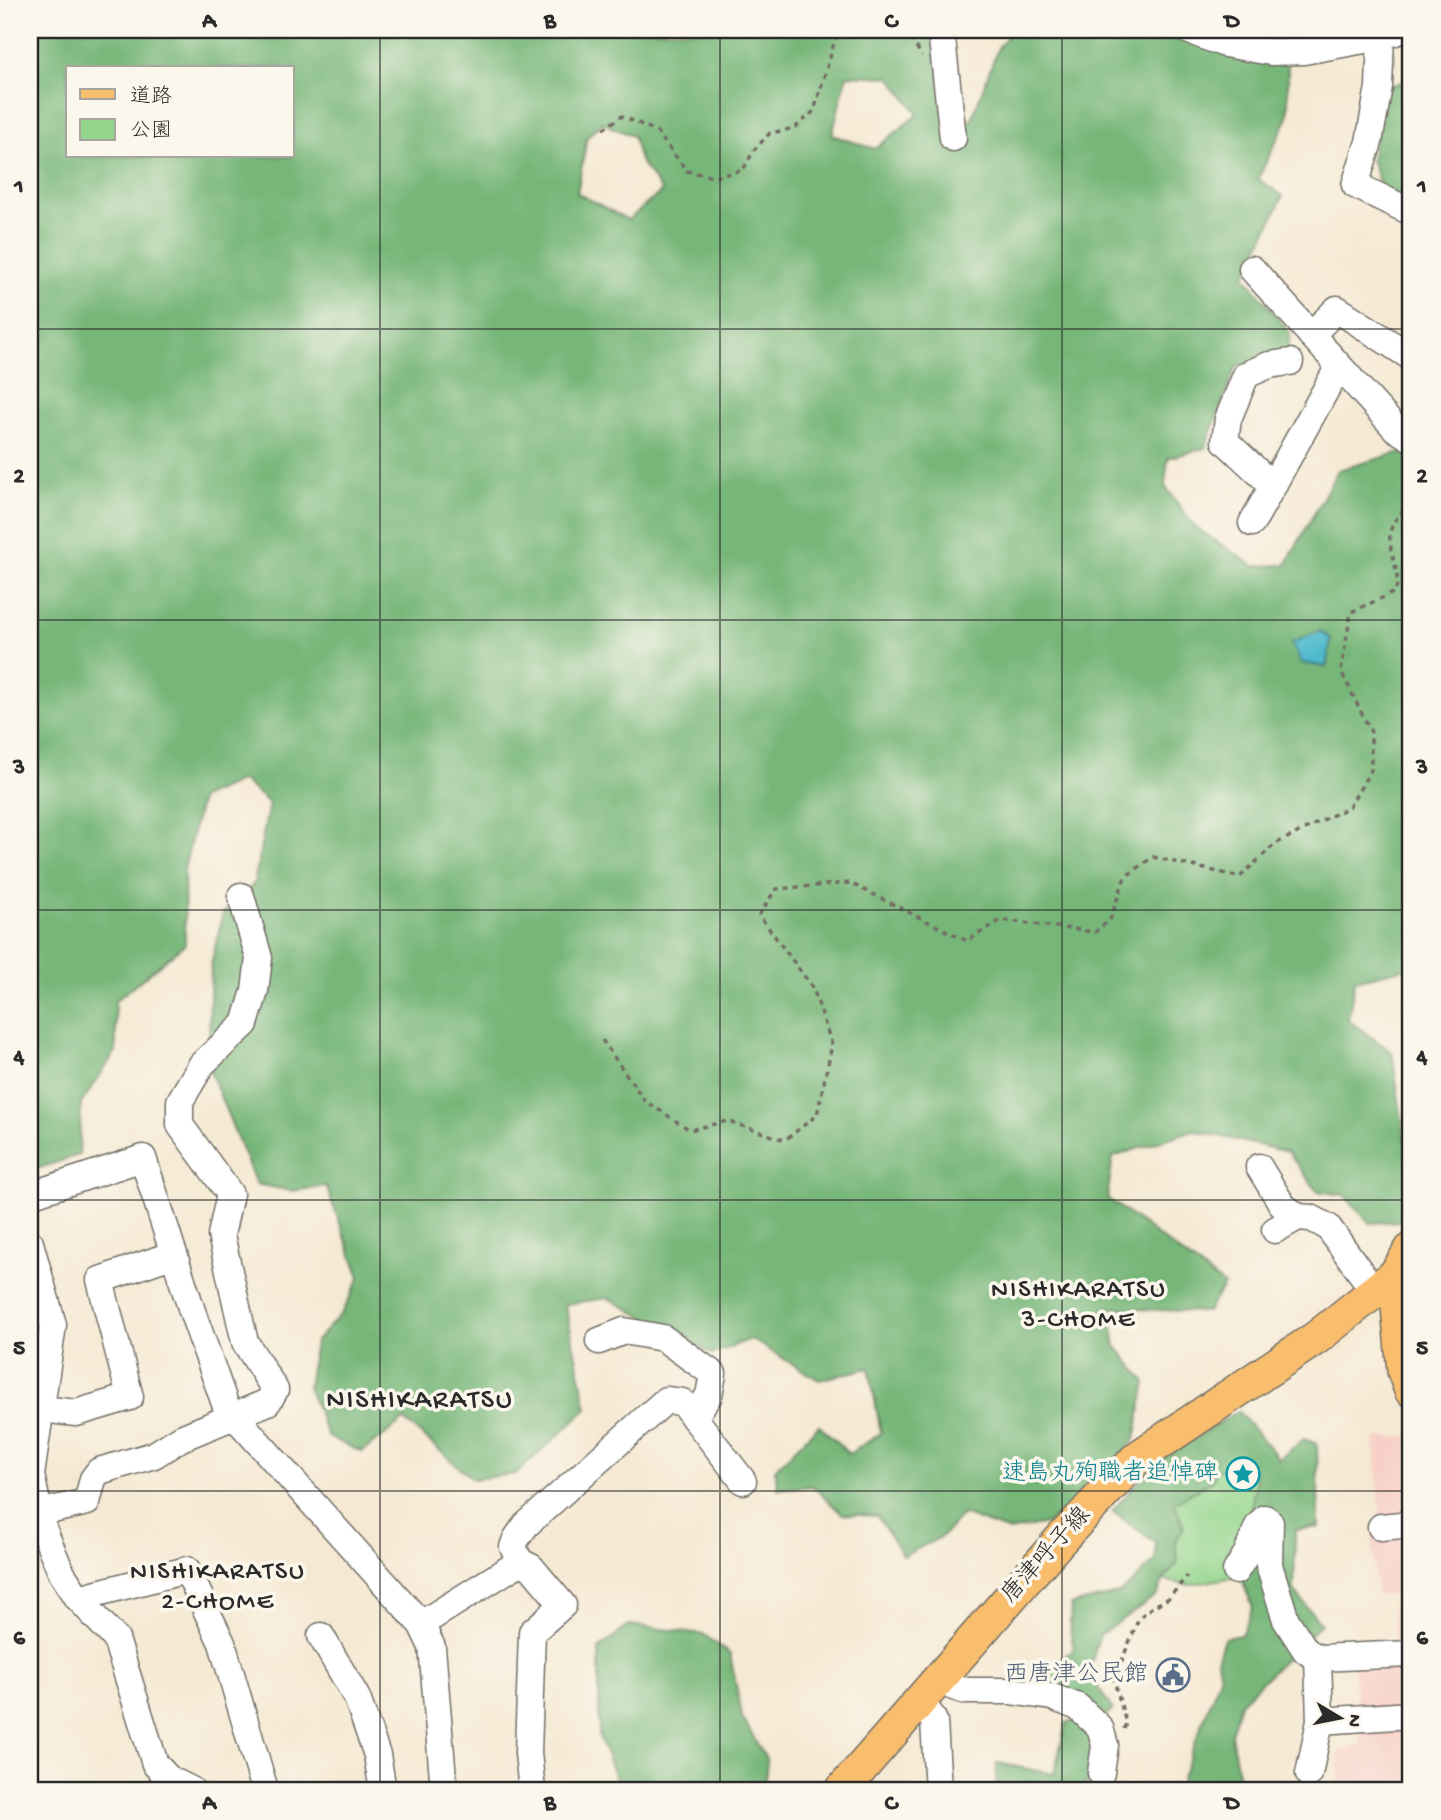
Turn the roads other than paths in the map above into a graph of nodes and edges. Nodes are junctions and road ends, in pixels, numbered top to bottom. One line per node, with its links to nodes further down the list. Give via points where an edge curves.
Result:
1 (939, 30): 4 (street)
2 (1187, 30): 3 (street, via 1224,44 1271,52 1304,51)
3 (1391, 33): 5 (street, via 1369,142 1355,185)
4 (953, 138)
5 (1411, 212)
6 (1252, 269): 7 (street)
7 (1311, 335): 8 (street, via 1337,309); 10 (street)
8 (1411, 357)
9 (1290, 362): 12 (street, via 1269,365 1246,376 1228,419 1225,441)
10 (1339, 366): 11 (street, via 1396,429); 12 (street)
11 (1411, 438)
12 (1273, 486): 13 (street)
13 (1252, 523)
14 (241, 896): 25 (street, via 259,958 256,991 245,1024 202,1064 180,1101 180,1125 230,1194 221,1235 241,1325 245,1342 275,1390 268,1402)
15 (1259, 1167): 17 (street, via 1283,1206)
16 (30, 1195): 20 (street, via 143,1158)
17 (1298, 1217): 18 (street); 21 (street, via 1328,1227)
18 (1275, 1230)
19 (30, 1243): 24 (street, via 53,1325)
20 (174, 1254): 24 (street, via 100,1280 130,1397 76,1413); 25 (street)
21 (1393, 1272): 23 (main road); 38 (main road, 唐津呼子線, via 1316,1338 1137,1458)
22 (598, 1341): 26 (street, via 624,1331 663,1338 713,1374 709,1395)
23 (1411, 1390)
24 (40, 1409): 28 (street, via 31,1475)
25 (230, 1418): 28 (street, via 154,1455 99,1471 87,1502); 34 (street, via 240,1422)
26 (694, 1418): 27 (street); 31 (street, via 682,1402 667,1400 526,1525 513,1547)
27 (743, 1481)
28 (34, 1515): 33 (street)
29 (1411, 1524): 30 (street)
30 (1381, 1527)
31 (520, 1562): 34 (street); 48 (street, via 531,1567 563,1605 532,1632 528,1753)
32 (1236, 1571): 37 (street, via 1265,1518 1270,1522 1269,1565 1286,1620 1306,1651)
33 (78, 1598): 44 (street, via 116,1639 155,1764 169,1779); 45 (street, via 187,1570 222,1643)
34 (421, 1624): 47 (street, via 432,1647)
35 (321, 1636): 46 (street, via 357,1698 377,1755)
36 (1411, 1654): 37 (street)
37 (1318, 1658): 41 (street)
38 (942, 1674): 39 (main road, 唐津呼子線); 42 (street, via 953,1687 966,1691 1052,1697 1078,1707 1100,1728 1105,1745)
39 (921, 1699): 49 (main road, 唐津呼子線); 50 (street, via 934,1721)
40 (1411, 1715): 41 (street)
41 (1320, 1721): 43 (street)
42 (1101, 1773)
43 (1309, 1774)
44 (191, 1790)
45 (265, 1790)
46 (383, 1790)
47 (444, 1790)
48 (533, 1790)
49 (842, 1790)
50 (937, 1790)

